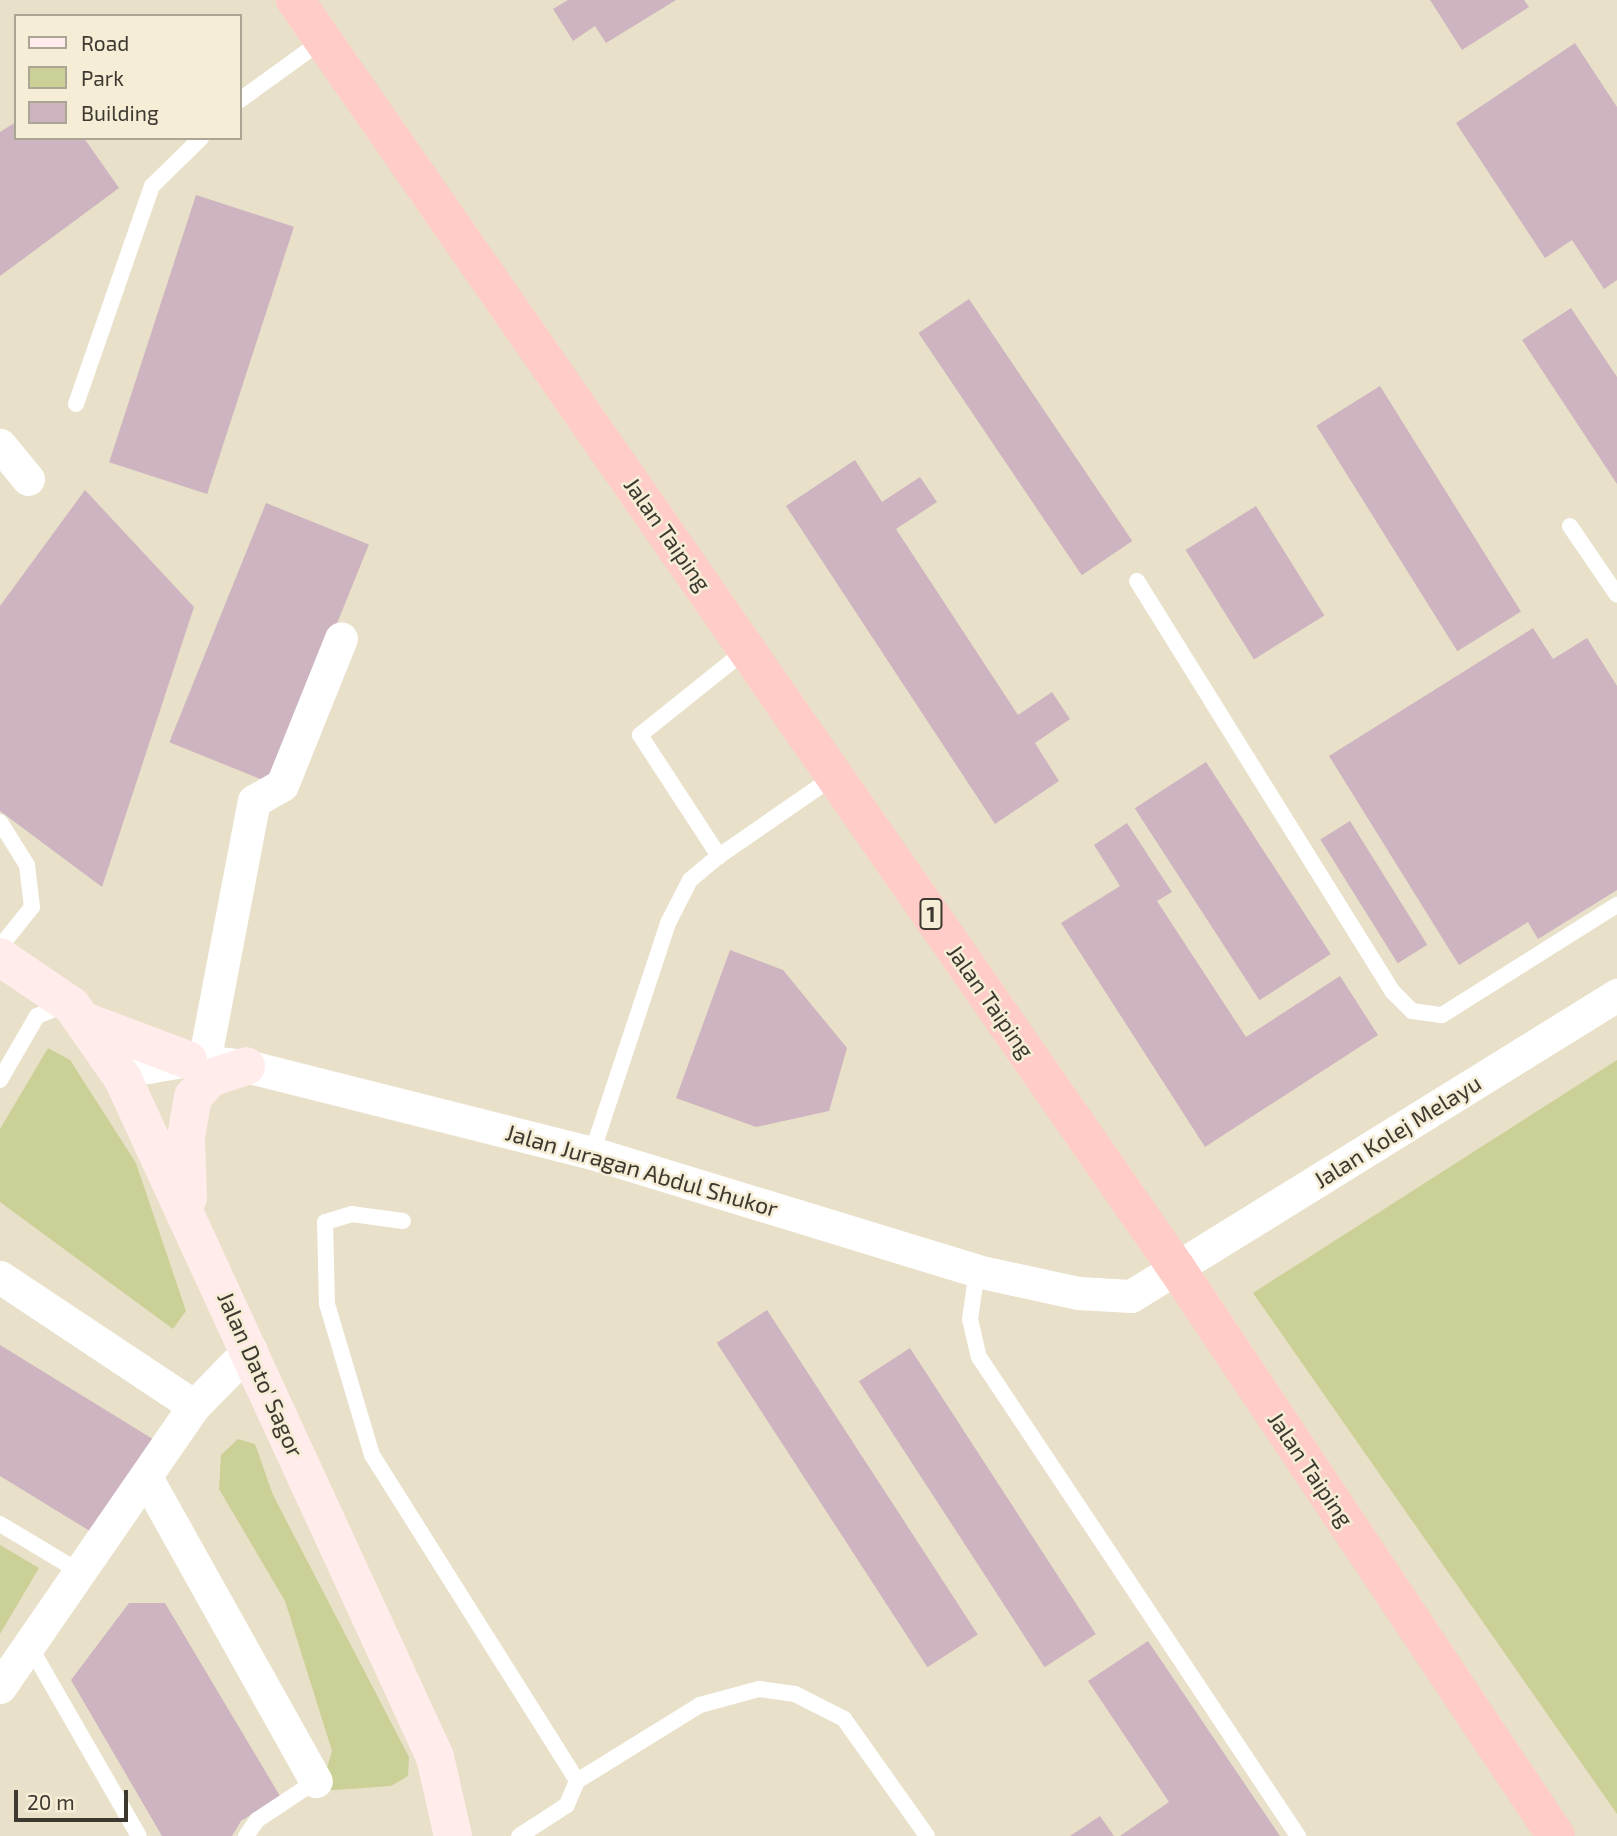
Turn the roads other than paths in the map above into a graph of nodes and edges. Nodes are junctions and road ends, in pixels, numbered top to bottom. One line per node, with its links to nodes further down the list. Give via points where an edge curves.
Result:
1 (295, 0): 2 (highway, Jalan Taiping / 1)
2 (323, 40): 3 (lane); 12 (highway, Jalan Taiping / 1)
3 (242, 99)
4 (199, 140): 5 (lane, via 152,186)
5 (76, 404)
6 (0, 445): 7 (street)
7 (28, 478)
8 (1570, 526): 10 (lane)
9 (1137, 581): 16 (lane, via 1393,992 1412,1011 1442,1015)
10 (1617, 595)
11 (341, 638): 21 (street, via 282,785 254,801)
12 (748, 649): 13 (highway, Jalan Taiping / 1); 15 (lane, via 640,735)
13 (835, 776): 15 (lane); 29 (highway, Jalan Taiping / 1)
14 (0, 822): 17 (lane, via 27,865 32,906)
15 (719, 856): 26 (lane, via 690,880 668,923)
16 (1617, 905)
17 (0, 947)
18 (0, 957): 20 (main road, Jalan Dato' Sagor)
19 (1617, 995): 29 (street, Jalan Kolej Melayu)
20 (87, 1024): 21 (main road); 23 (street); 24 (lane, via 52,1006 37,1016); 25 (main road, Jalan Dato' Sagor)
21 (196, 1061): 22 (street, Jalan Juragan Abdul Shukor); 23 (street, Jalan Juragan Abdul Shukor)
22 (246, 1066): 26 (street, Jalan Juragan Abdul Shukor); 27 (main road, via 210,1078 193,1097 186,1137)
23 (147, 1067): 25 (street)
24 (0, 1080)
25 (141, 1114): 27 (main road, Jalan Dato' Sagor)
26 (592, 1153): 30 (street, Jalan Juragan Abdul Shukor)
27 (189, 1213): 32 (main road, Jalan Dato' Sagor)
28 (403, 1221): 40 (lane, via 352,1214 325,1222 327,1304 372,1455)
29 (1177, 1269): 30 (street, Jalan Juragan Abdul Shukor, via 1131,1296 1078,1293); 47 (highway, Jalan Taiping / 1)
30 (976, 1271): 46 (lane, via 971,1319 979,1357)
31 (0, 1277): 33 (street)
32 (250, 1349): 33 (street); 43 (main road, Jalan Dato' Sagor, via 435,1757)
33 (194, 1406): 34 (street)
34 (147, 1479): 36 (street); 39 (street)
35 (0, 1524): 36 (lane)
36 (82, 1573): 37 (street)
37 (29, 1645): 38 (street); 41 (lane)
38 (0, 1687)
39 (316, 1781): 42 (lane, via 257,1820)
40 (577, 1781): 44 (lane, via 567,1805); 45 (lane, via 701,1705 759,1689 795,1694 844,1719)
41 (139, 1836)
42 (246, 1836)
43 (453, 1836)
44 (519, 1836)
45 (926, 1836)
46 (1298, 1836)
47 (1556, 1836)

